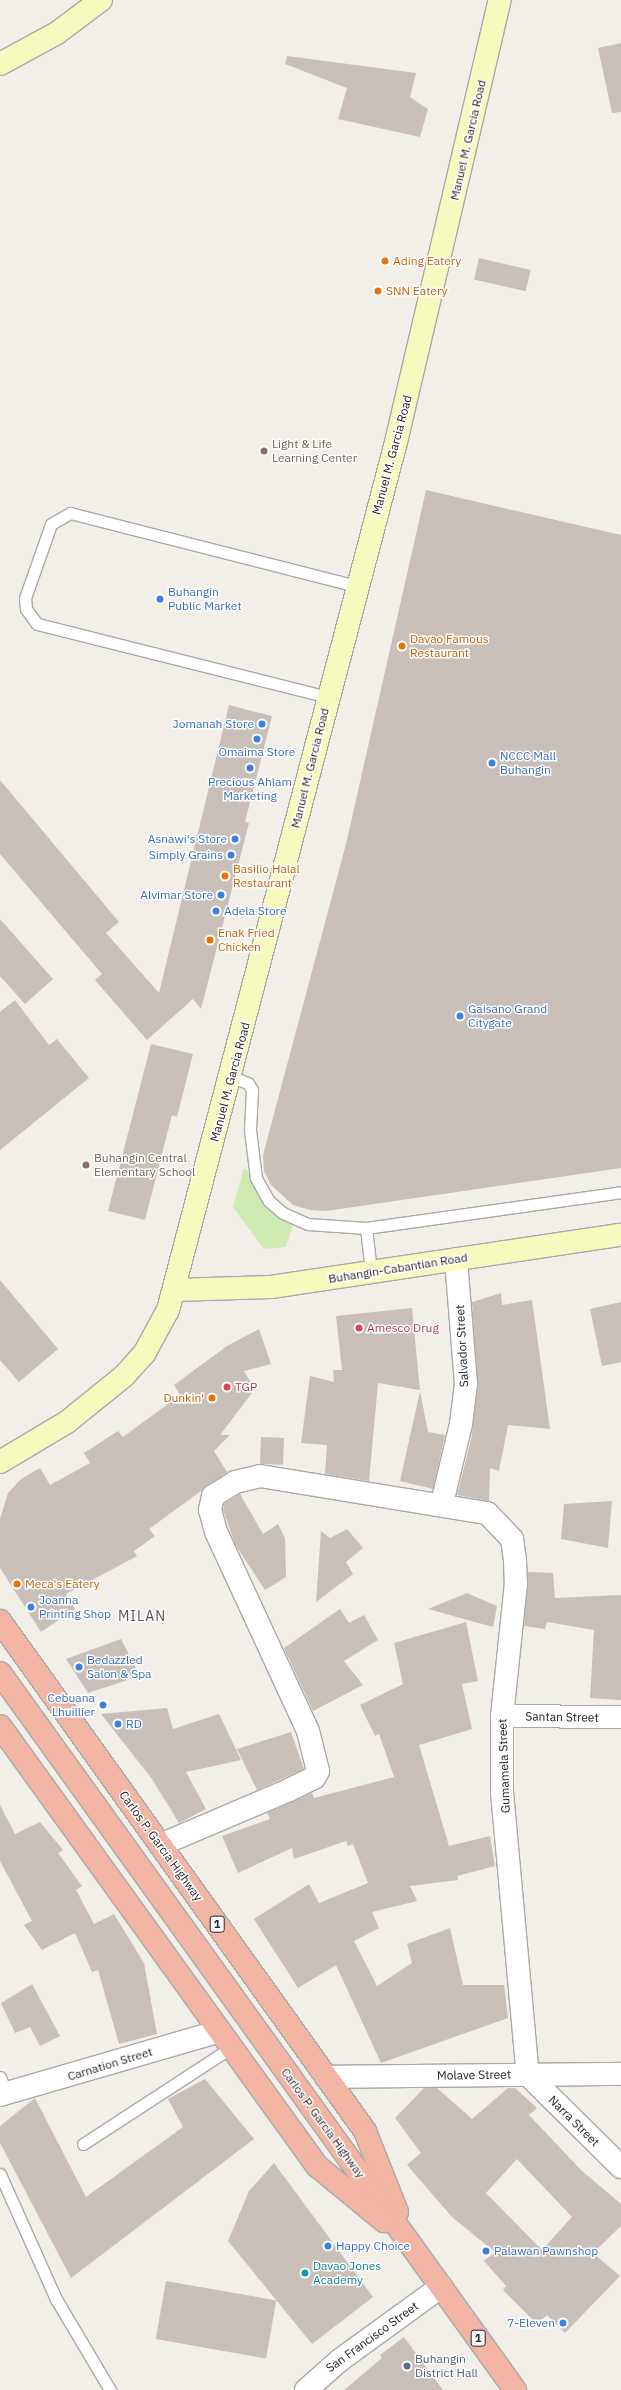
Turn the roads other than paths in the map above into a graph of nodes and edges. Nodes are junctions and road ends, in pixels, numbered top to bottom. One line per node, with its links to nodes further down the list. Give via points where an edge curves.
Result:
1 (101, 0): 3 (main road, via 51,36)
2 (500, 0): 4 (main road, Manuel M. Garcia Road, via 431,300)
3 (0, 64)
4 (357, 586): 5 (main road, Manuel M. Garcia Road); 5 (lane, via 70,513 51,524 25,598 26,609 37,624)
5 (328, 697): 6 (main road, Manuel M. Garcia Road)
6 (232, 1077): 8 (lane, via 248,1082 252,1090 251,1153 256,1178 269,1201 284,1213 308,1224); 12 (main road, Manuel M. Garcia Road)
7 (621, 1192): 8 (lane)
8 (366, 1228): 11 (lane)
9 (621, 1235): 10 (main road, Buhangin-Cabantian Road)
10 (456, 1259): 11 (main road, Buhangin-Cabantian Road); 14 (street, Salvador Street, via 466,1384 461,1424)
11 (371, 1271): 12 (main road, Buhangin-Cabantian Road, via 244,1290)
12 (174, 1290): 13 (main road, Manuel M. Garcia Road, via 156,1335 124,1376 67,1422)
13 (0, 1462)
14 (442, 1503): 17 (street, Gumamela Street, via 487,1513 512,1538 516,1583); 20 (street, Gumamela Street, via 260,1476 235,1482 213,1496 210,1510 216,1532 308,1731 318,1771 314,1778 289,1790)
15 (0, 1622): 20 (highway, Carlos P. Garcia Highway / 1)
16 (0, 1673): 29 (highway, Carlos P. Garcia Highway / 1)
17 (502, 1716): 18 (street, Santan Street); 22 (street, Gumamela Street, via 502,1792)
18 (621, 1717)
19 (0, 1726): 21 (highway, Carlos P. Garcia Highway / 1)
20 (160, 1845): 24 (highway, Carlos P. Garcia Highway / 1)
21 (226, 2039): 25 (street, Carnation Street); 26 (lane); 29 (highway, Carlos P. Garcia Highway / 1, via 318,2166)
22 (528, 2074): 23 (street, Molave Street); 24 (street, Molave Street); 27 (street, Narra Street)
23 (621, 2074)
24 (326, 2077): 29 (highway, Carlos P. Garcia Highway / 1, via 365,2131)
25 (2, 2089)
26 (83, 2144)
27 (621, 2167)
28 (0, 2174): 31 (lane, via 56,2299)
29 (408, 2241): 30 (highway, Carlos P. Garcia Highway / 1)
30 (441, 2287): 32 (street, San Francisco Street, via 340,2360); 33 (highway, Carlos P. Garcia Highway / 1)
31 (110, 2390)
32 (306, 2390)
33 (515, 2390)

